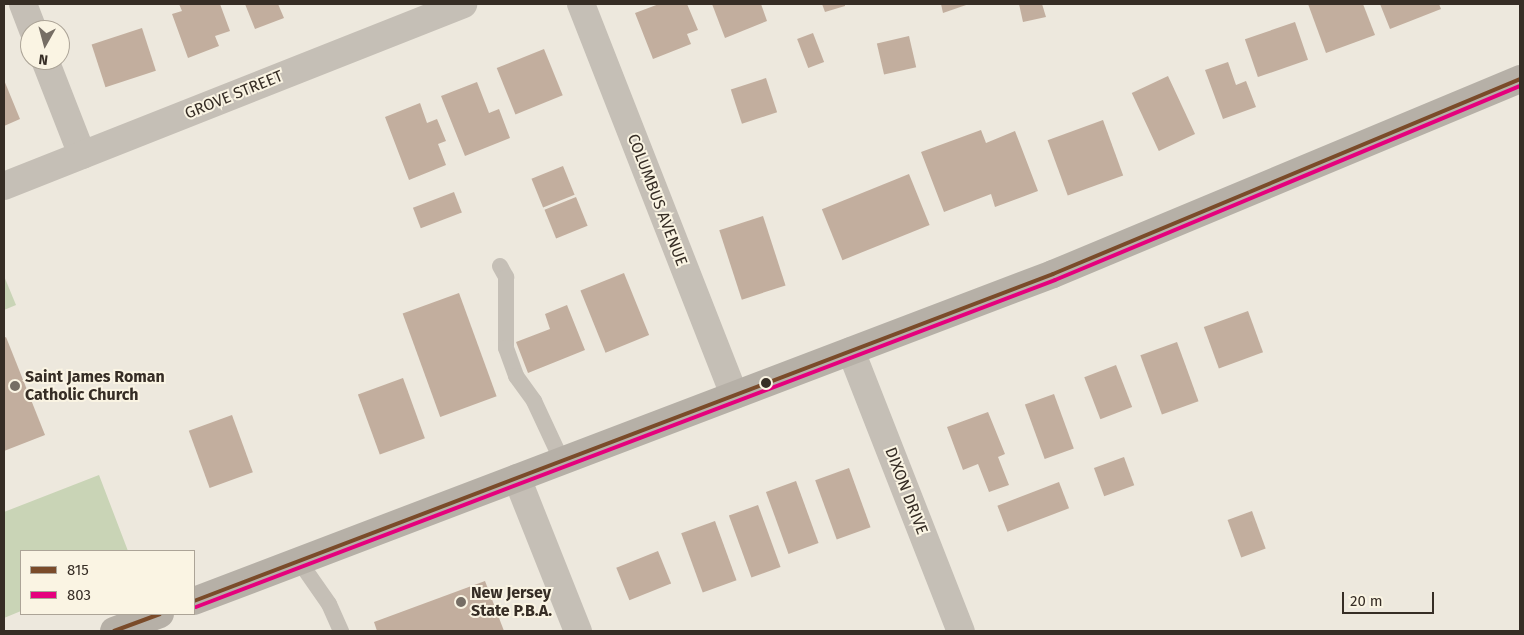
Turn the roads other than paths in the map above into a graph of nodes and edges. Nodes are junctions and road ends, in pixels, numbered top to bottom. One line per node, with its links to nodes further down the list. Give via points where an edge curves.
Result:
1 (23, 4): 4 (street)
2 (463, 4): 7 (street, GROVE STREET)
3 (581, 4): 11 (street, COLUMBUS AVENUE)
4 (29, 20)
5 (49, 70): 7 (street)
6 (1520, 79): 10 (main road, via 1119,247)
7 (82, 155): 8 (street, GROVE STREET)
8 (4, 186)
9 (500, 266): 12 (lane, via 506,277 506,348 516,376 534,401)
10 (850, 351): 11 (main road); 20 (street, DIXON DRIVE)
11 (734, 395): 12 (main road)
12 (562, 461): 13 (main road)
13 (518, 478): 14 (main road); 19 (street)
14 (298, 561): 15 (main road); 18 (lane, via 329,604)
15 (195, 600)
16 (155, 621): 17 (main road)
17 (114, 631)
18 (341, 631)
19 (578, 631)
20 (961, 631)

